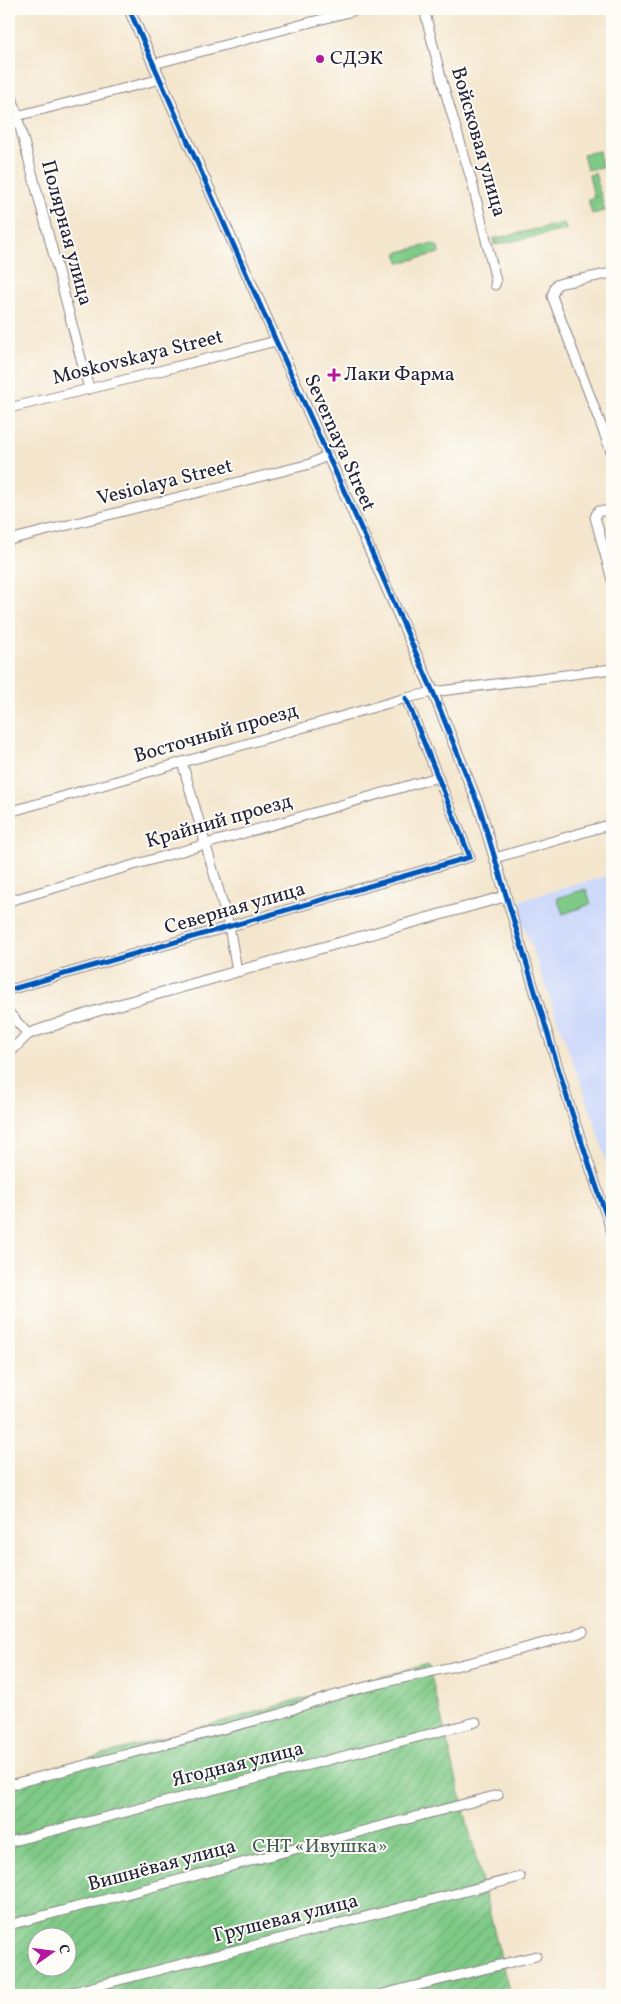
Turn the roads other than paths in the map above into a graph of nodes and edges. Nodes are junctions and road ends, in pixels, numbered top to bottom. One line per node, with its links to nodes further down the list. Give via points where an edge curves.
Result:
1 (130, 9): 4 (street, Severnaya Street)
2 (360, 9): 4 (street)
3 (424, 9): 9 (street, Войсковая улица, via 484,231)
4 (154, 64): 5 (street, Severnaya Street)
5 (160, 79): 7 (street); 10 (street, Severnaya Street)
6 (9, 85): 7 (street, Полярная улица)
7 (13, 116): 11 (street, Полярная улица)
8 (612, 273): 13 (street, via 556,285 552,296)
9 (495, 285)
10 (276, 341): 11 (street, Moskovskaya Street); 14 (street, Severnaya Street)
11 (89, 389): 12 (street, Moskovskaya Street)
12 (9, 408)
13 (612, 454)
14 (328, 455): 16 (street, Vesiolaya Street, via 310,464); 19 (street, Severnaya Street)
15 (612, 511): 17 (street, via 598,511 595,517)
16 (9, 540)
17 (612, 580)
18 (612, 669): 19 (street, Восточный проезд)
19 (433, 692): 20 (street, Восточный проезд); 26 (street, Severnaya Street, via 480,809)
20 (406, 698): 21 (street, Восточный проезд); 22 (street)
21 (182, 762): 23 (street, Восточный проезд); 25 (street)
22 (438, 777): 25 (street, Крайний проезд); 29 (street, Северная улица, via 470,858)
23 (9, 812)
24 (612, 824): 26 (street)
25 (206, 844): 28 (street, Крайний проезд); 29 (street)
26 (495, 858): 27 (street, Severnaya Street)
27 (506, 896): 30 (street); 35 (street)
28 (9, 901)
29 (229, 926): 30 (street); 31 (street, Северная улица)
30 (237, 971): 33 (street)
31 (9, 990)
32 (9, 1013): 33 (street)
33 (28, 1034): 34 (street)
34 (9, 1052)
35 (612, 1233)
36 (583, 1632): 38 (street, via 473,1662 398,1678 307,1703 280,1714)
37 (476, 1722): 40 (street, Ягодная улица)
38 (9, 1784)
39 (498, 1795): 42 (street, Вишнёвая улица)
40 (9, 1842)
41 (520, 1877): 44 (street, Грушевая улица)
42 (9, 1926)
43 (536, 1956): 45 (street)
44 (62, 1995)
45 (378, 1995)

